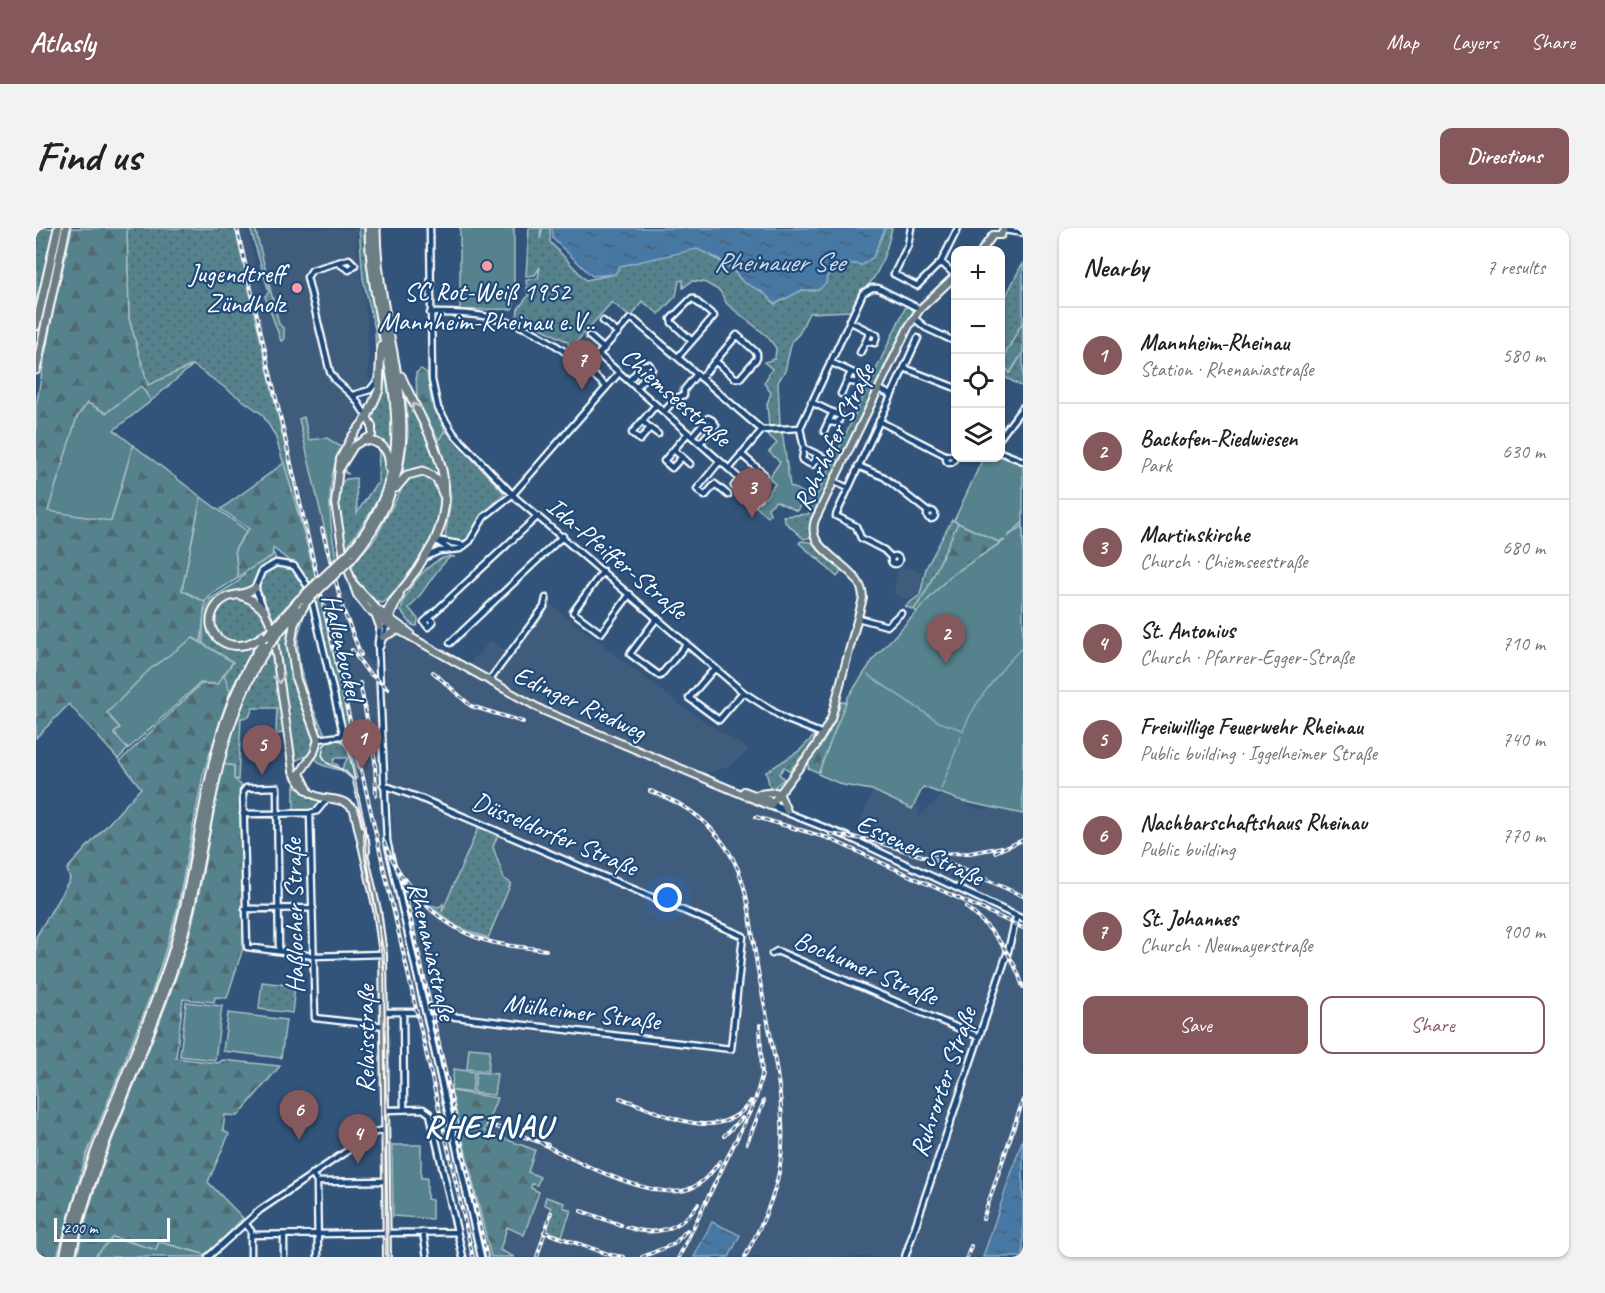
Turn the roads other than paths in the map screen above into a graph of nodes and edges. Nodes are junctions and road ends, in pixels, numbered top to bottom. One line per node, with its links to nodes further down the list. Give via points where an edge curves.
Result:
1 (58, 228): 22 (highway)
2 (66, 228): 41 (highway)
3 (369, 228): 23 (highway)
4 (376, 228): 37 (highway, via 380,288)
5 (430, 228): 18 (street, Ida-Pfeiffer-Straße)
6 (911, 228): 13 (street, via 908,245 894,274 917,286)
7 (958, 228): 13 (street)
8 (990, 228): 11 (main road)
9 (1004, 229): 10 (street); 11 (main road, via 999,236)
10 (1023, 233)
11 (993, 235): 12 (main road)
12 (985, 246)
13 (941, 262): 15 (street)
14 (338, 264): 52 (street, via 312,270 307,277 330,372)
15 (951, 271)
16 (951, 279): 17 (main road, Rohrhofer Straße)
17 (920, 309): 19 (main road, Rohrhofer Straße); 21 (street, via 872,288 863,293)
18 (430, 313): 39 (street, via 477,314 514,322 544,336); 94 (street, Ida-Pfeiffer-Straße, via 434,396 446,424)
19 (914, 318): 28 (street); 50 (main road, Rohrhofer Straße)
20 (603, 321): 25 (street)
21 (849, 321): 24 (street); 36 (street)
22 (36, 326)
23 (381, 326): 38 (highway); 93 (highway, via 397,425)
24 (870, 332): 30 (street); 30 (street, via 877,335 877,342)
25 (618, 333): 31 (street); 34 (street, via 630,319 634,320)
26 (589, 336): 31 (street)
27 (918, 338): 40 (street)
28 (951, 340)
29 (692, 341): 29 (street, via 714,316 692,298 672,319); 34 (street)
30 (866, 341): 32 (street)
31 (604, 349): 33 (street)
32 (860, 353)
33 (599, 355): 39 (street); 43 (street, Chiemseestraße)
34 (678, 357): 44 (street)
35 (715, 361): 35 (street, via 737,336 757,353 740,378); 44 (street)
36 (830, 362): 42 (street); 54 (street)
37 (396, 363): 93 (highway, via 404,425 402,452); 96 (highway, one-way to 37, via 447,494 439,459)
38 (382, 367): 52 (street, via 372,388); 59 (highway, via 376,397)
39 (586, 368): 48 (street)
40 (904, 368): 47 (street); 53 (street)
41 (36, 370)
42 (851, 372): 46 (street); 46 (street, via 858,375 859,381)
43 (619, 373): 45 (street, Chiemseestraße); 48 (street)
44 (699, 376): 57 (street); 65 (street)
45 (628, 381): 49 (street, Chiemseestraße); 49 (street, via 649,364 652,369)
46 (847, 381): 51 (street)
47 (951, 386)
48 (607, 387): 94 (street)
49 (636, 388): 55 (street, Chiemseestraße)
50 (879, 389): 53 (street); 90 (main road, Rohrhofer Straße)
51 (841, 394)
52 (353, 395): 59 (street)
53 (891, 395): 61 (street)
54 (811, 402): 58 (street); 64 (street)
55 (656, 405): 57 (street, Chiemseestraße); 60 (street)
56 (1023, 407): 68 (street)
57 (664, 412): 70 (street, Chiemseestraße)
58 (832, 412): 62 (street); 62 (street, via 840,416 840,421 835,425)
59 (364, 419): 66 (main road); 71 (main road, via 372,428 372,435)
60 (642, 421): 63 (street); 63 (street, via 632,433 640,440)
61 (879, 421): 78 (street); 84 (street)
62 (828, 422): 67 (street)
63 (650, 428): 69 (street)
64 (800, 428): 65 (street); 73 (street)
65 (762, 430): 75 (street, Chiemseestraße)
66 (356, 431): 71 (main road, via 356,437); 86 (main road, via 340,459)
67 (824, 431)
68 (1005, 431)
69 (658, 434)
70 (690, 435): 72 (street, Chiemseestraße); 72 (street, via 708,418 712,420 716,425); 74 (street)
71 (363, 441): 86 (main road, via 348,452); 93 (highway, via 378,443 389,455)
72 (700, 443): 80 (street, Chiemseestraße)
73 (804, 448): 77 (street); 77 (street, via 802,460 812,465)
74 (674, 450): 79 (street); 79 (street, via 664,461 672,468)
75 (741, 454): 85 (street, Chiemseestraße); 87 (street, Chiemseestraße)
76 (1005, 454): 82 (street)
77 (819, 455): 81 (street)
78 (947, 456)
79 (682, 457): 83 (street)
80 (720, 461): 85 (street, Chiemseestraße); 88 (street)
81 (831, 461)
82 (1023, 461)
83 (690, 464)
84 (858, 466): 92 (street); 97 (street, via 884,477)
85 (729, 468): 89 (street, Chiemseestraße)
86 (339, 470): 108 (main road, via 335,496 337,523)
87 (764, 474)
88 (707, 477): 91 (street); 91 (street, via 697,489 705,496)
89 (739, 480): 89 (street, Chiemseestraße, via 734,486 753,503 759,497)
90 (835, 482): 92 (street); 121 (main road, Rohrhofer Straße, via 815,520 813,534 819,545 861,583 863,598)
91 (715, 484): 95 (street)
92 (848, 488): 106 (street, via 836,516 856,526 861,538)
93 (391, 489): 96 (highway, via 410,473 427,472 440,483); 116 (highway, bridge, via 351,556)
94 (513, 495): 98 (street, Ida-Pfeiffer-Straße); 103 (street, via 488,513)
95 (728, 495)
96 (445, 509): 99 (highway)
97 (928, 512)
98 (538, 516): 100 (street, Ida-Pfeiffer-Straße); 119 (street)
99 (440, 529): 101 (highway); 102 (street)
100 (563, 536): 107 (street, Ida-Pfeiffer-Straße); 127 (street)
101 (435, 540): 102 (street); 104 (street); 105 (main road)
102 (450, 544): 103 (street)
103 (465, 545): 104 (street)
104 (451, 550): 105 (street)
105 (426, 557): 109 (main road)
106 (892, 558)
107 (603, 570): 112 (street, Ida-Pfeiffer-Straße); 112 (street, via 573,612 601,633)
108 (353, 582): 114 (main road); 122 (main road, via 357,595)
109 (405, 586): 115 (main road); 122 (main road)
110 (255, 588): 111 (highway); 117 (street); 134 (street, Hallenbuckel, via 262,571 276,563 294,566 309,588 343,733)
111 (237, 594): 117 (highway); 124 (highway, via 221,601 213,612 212,626 218,638 239,647)
112 (630, 594): 120 (street, Ida-Pfeiffer-Straße)
113 (546, 598): 131 (street, via 544,607)
114 (370, 602): 115 (main road); 122 (main road)
115 (392, 602): 122 (main road)
116 (302, 605): 124 (highway); 134 (highway, via 293,628 292,655 299,689)
117 (264, 610): 136 (main road, one-way to 136, via 272,627)
118 (901, 613): 121 (street, via 887,626)
119 (429, 617)
120 (657, 618): 128 (street, Ida-Pfeiffer-Straße); 128 (street, via 630,654 660,676)
121 (858, 618): 133 (main road, Rohrhofer Straße)
122 (384, 621): 123 (main road, Edinger Riedweg); 125 (street, Rhenaniastraße); 126 (main road, Edinger Riedweg); 129 (street, Rhenaniastraße)
123 (398, 630): 125 (main road); 126 (main road, Edinger Riedweg)
124 (272, 631): 146 (highway, bridge, via 234,711); 146 (highway, via 243,674 223,721)
125 (383, 636): 129 (street, Rhenaniastraße)
126 (417, 639): 131 (main road, Edinger Riedweg)
127 (450, 643)
128 (687, 644): 130 (street, Ida-Pfeiffer-Straße)
129 (379, 650): 139 (street, Rhenaniastraße)
130 (715, 668): 132 (street, Ida-Pfeiffer-Straße); 132 (street, via 689,698 719,720)
131 (489, 681): 140 (main road, Edinger Riedweg, via 569,723)
132 (743, 692): 133 (street, Ida-Pfeiffer-Straße, via 785,719)
133 (823, 734): 142 (main road, Rohrhofer Straße)
134 (318, 739): 135 (main road)
135 (306, 762): 136 (main road); 138 (main road, via 300,777)
136 (292, 766): 137 (main road)
137 (297, 780): 138 (main road, Relaisstraße); 143 (main road, Relaisstraße, via 309,794)
138 (304, 784): 143 (main road, Relaisstraße)
139 (384, 785): 163 (street, Rhenaniastraße, via 389,853); 166 (street, Düsseldorfer Straße, via 743,936)
140 (731, 789): 141 (main road, Edinger Riedweg); 144 (main road, Edinger Riedweg)
141 (753, 794): 142 (main road); 144 (main road, Edinger Riedweg)
142 (778, 794): 144 (main road, Rohrhofer Straße); 145 (main road)
143 (323, 799): 147 (street, via 317,811); 157 (main road, Relaisstraße, via 352,806 365,840)
144 (771, 803): 145 (street, Essener Straße); 150 (street, Essener Straße)
145 (787, 811): 150 (street, Essener Straße)
146 (205, 813): 180 (highway, via 171,956 91,1165); 181 (highway, via 197,881 177,956 92,1181)
147 (310, 813): 149 (street); 151 (street, Haßlocher Straße)
148 (243, 814): 149 (street); 149 (street, via 244,789 277,787); 152 (street)
149 (277, 814): 153 (street)
150 (798, 819): 154 (street, Essener Straße, via 846,836)
151 (313, 908): 153 (street); 159 (street, Haßlocher Straße)
152 (245, 909): 153 (street); 156 (street, via 247,946)
153 (279, 909): 156 (street)
154 (1016, 918): 155 (street, Essener Straße); 165 (street, Ruhrorter Straße)
155 (1023, 919)
156 (279, 951): 159 (street)
157 (383, 954): 159 (street); 160 (main road, Relaisstraße)
158 (772, 954): 165 (street, Bochumer Straße, via 777,951)
159 (314, 956): 164 (street, Haßlocher Straße, via 315,1018)
160 (385, 1012): 161 (street); 164 (main road, Relaisstraße)
161 (403, 1012): 162 (street); 167 (street)
162 (414, 1012)
163 (428, 1018): 166 (street, Mülheimer Straße, via 448,1016); 189 (street, Rhenaniastraße)
164 (385, 1026): 168 (main road, Relaisstraße)
165 (979, 1037): 190 (street, Ruhrorter Straße)
166 (732, 1049)
167 (404, 1109): 168 (street); 175 (street, via 423,1109 430,1114)
168 (385, 1110): 169 (main road, Relaisstraße)
169 (385, 1130): 170 (street, via 375,1132); 171 (main road, Relaisstraße)
170 (312, 1174): 172 (street); 173 (street)
171 (386, 1181): 172 (street); 176 (main road, Relaisstraße)
172 (316, 1182): 177 (street)
173 (245, 1223): 178 (street); 182 (street)
174 (423, 1232): 175 (street); 176 (street); 187 (street)
175 (457, 1232): 188 (street)
176 (387, 1233): 177 (street); 186 (main road, Relaisstraße)
177 (317, 1234): 179 (street); 185 (street)
178 (251, 1235): 179 (street); 183 (street)
179 (284, 1235): 184 (street)
180 (64, 1257)
181 (71, 1257)
182 (208, 1257)
183 (251, 1257)
184 (285, 1257)
185 (318, 1257)
186 (387, 1257)
187 (427, 1257)
188 (462, 1257)
189 (481, 1257)
190 (905, 1257)

